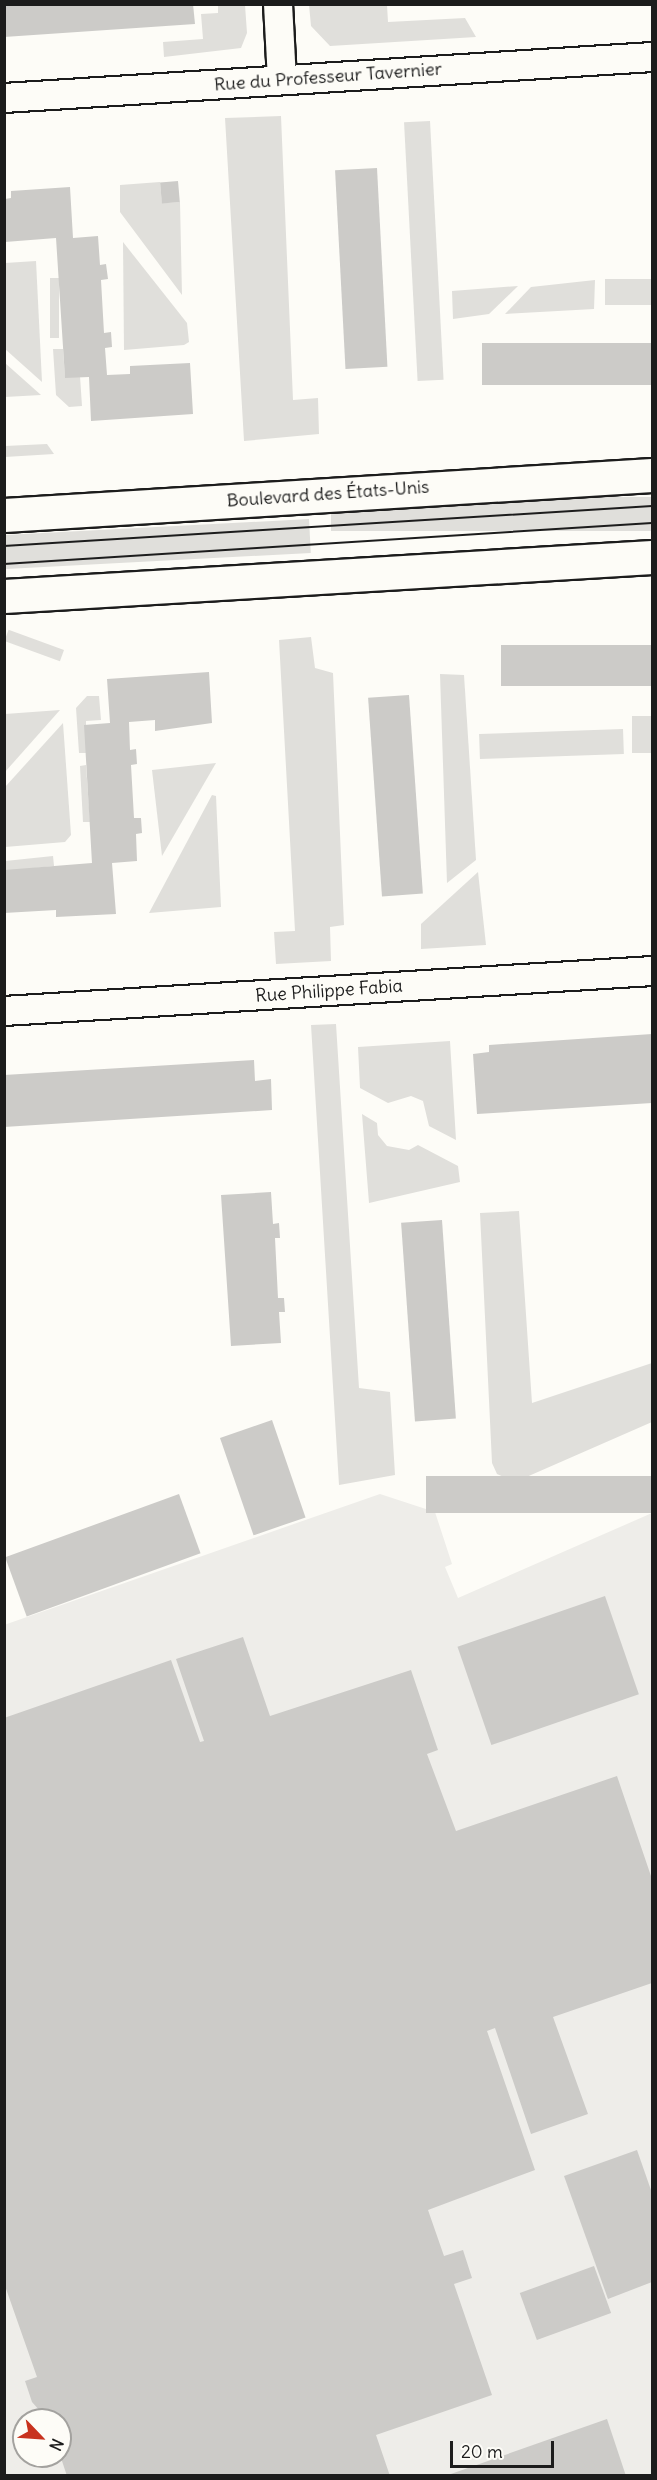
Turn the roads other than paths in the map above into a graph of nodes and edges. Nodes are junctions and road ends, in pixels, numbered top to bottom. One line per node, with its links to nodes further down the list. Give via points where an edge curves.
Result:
1 (278, 4): 3 (street)
2 (652, 57): 3 (street, Rue du Professeur Tavernier)
3 (282, 80): 4 (street, Rue du Professeur Tavernier)
4 (4, 98)
5 (652, 475): 6 (main road, Boulevard des États-Unis)
6 (4, 516)
7 (652, 557): 8 (main road)
8 (4, 596)
9 (652, 971): 10 (street, Rue Philippe Fabia)
10 (4, 1011)

